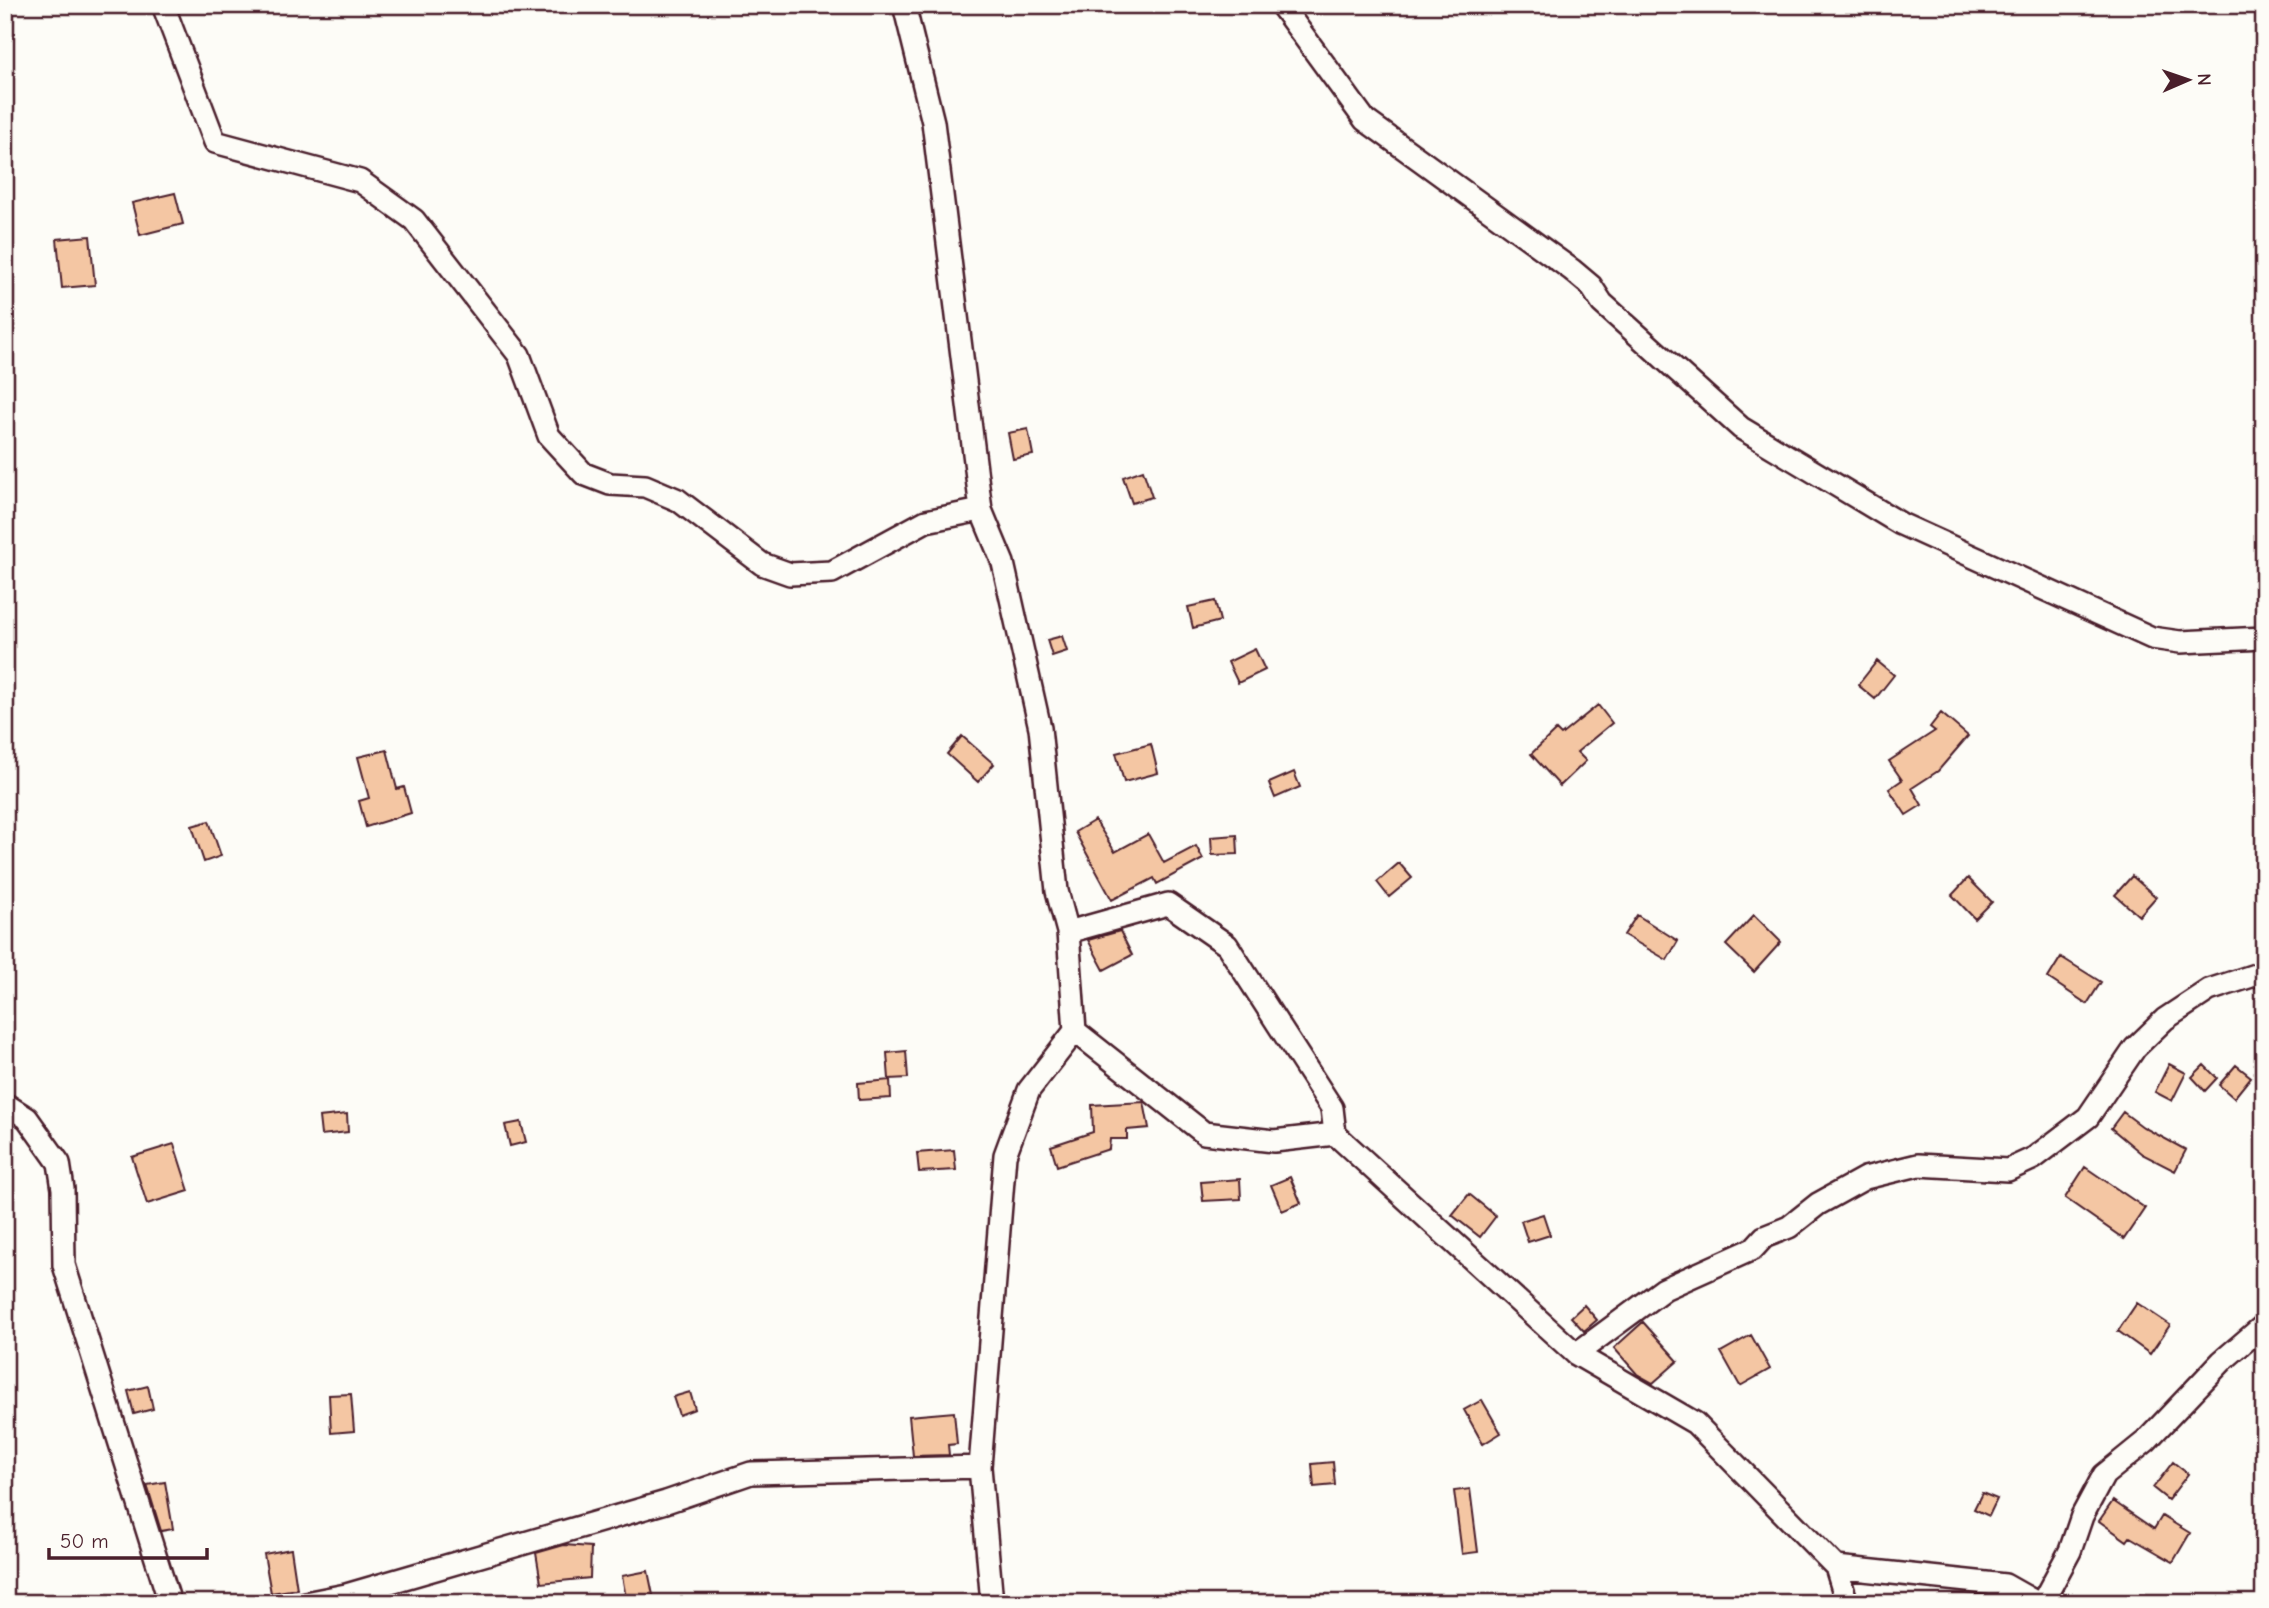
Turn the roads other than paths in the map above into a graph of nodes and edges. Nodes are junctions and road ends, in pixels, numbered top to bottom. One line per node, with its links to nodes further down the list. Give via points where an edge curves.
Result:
1 (163, 5): 4 (street, via 215,142 359,181 414,220 519,355 549,436 584,474 610,484 645,486 678,500 762,564 790,574 832,572 926,521)
2 (904, 5): 4 (street, via 933,122)
3 (1281, 5): 5 (street, via 1365,120 1572,270 1602,303 1741,428 1901,524 2152,638 2180,642)
4 (981, 510): 6 (street, via 1003,563 1040,728 1057,891)
5 (2264, 638)
6 (1068, 932): 8 (street); 10 (street, via 1168,904 1227,944 1332,1108)
7 (2264, 972): 12 (street, via 2209,990 2165,1019 2135,1048 2088,1117 2034,1158 2008,1170 1918,1165 1865,1178 1818,1204 1789,1227 1764,1237 1753,1249 1664,1289)
8 (1075, 1031): 10 (street, via 1204,1133 1274,1141); 13 (street, via 1029,1090 1006,1154)
9 (5, 1104): 15 (street, via 27,1118 59,1163 64,1265)
10 (1335, 1134): 12 (street)
11 (2264, 1325): 19 (street, via 2222,1361 2146,1441 2104,1475 2070,1551)
12 (1576, 1353): 14 (street, via 1695,1423)
13 (979, 1467): 16 (street, via 751,1473 413,1576); 17 (street)
14 (1836, 1567): 18 (street); 19 (street, via 2004,1585)
15 (170, 1603)
16 (305, 1603)
17 (992, 1603)
18 (1847, 1603)
19 (2039, 1603)

